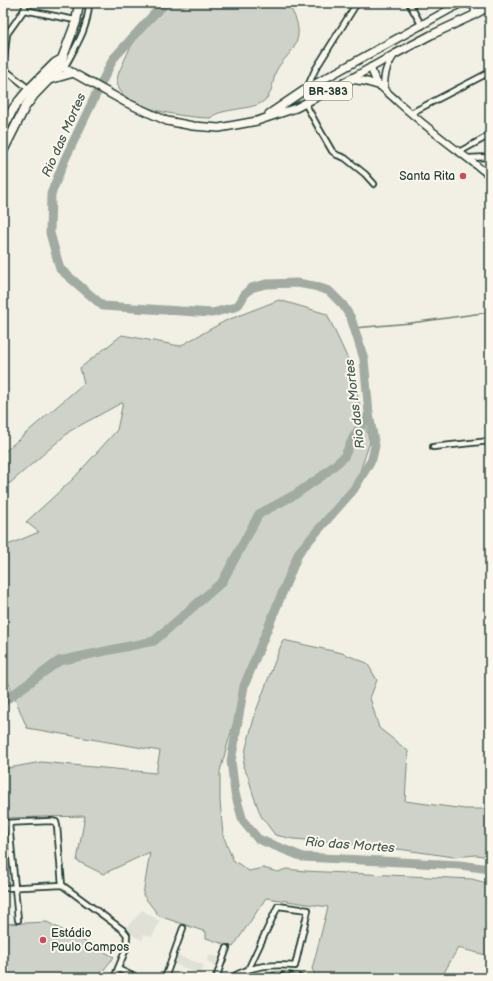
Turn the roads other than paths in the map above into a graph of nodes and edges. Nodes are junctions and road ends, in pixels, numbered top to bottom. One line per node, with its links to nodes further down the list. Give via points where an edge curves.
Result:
1 (26, 3): 9 (street)
2 (79, 3): 11 (highway)
3 (89, 3): 15 (street, via 82,37)
4 (357, 3): 25 (street)
5 (410, 3): 12 (street)
6 (461, 3): 12 (main road, BR-383)
7 (468, 3): 10 (main road, via 474,5)
8 (490, 6): 10 (main road, BR-383)
9 (24, 10): 11 (street); 16 (street, via 7,34)
10 (474, 15): 14 (main road, BR-383)
11 (76, 22): 15 (highway)
12 (422, 26): 13 (main road, BR-383)
13 (381, 47): 17 (main road, via 374,56); 18 (main road, BR-383)
14 (395, 54): 17 (main road, BR-383); 23 (main road, via 386,68)
15 (60, 64): 20 (main road, BR-383); 21 (highway); 24 (highway)
16 (3, 68): 24 (street)
17 (371, 68): 22 (main road, BR-383); 23 (main road, via 377,83)
18 (338, 71): 22 (main road); 25 (main road, BR-383)
19 (490, 72): 27 (street)
20 (74, 75): 21 (highway); 28 (main road, BR-383, via 167,121 219,128)
21 (50, 79): 31 (highway, via 25,107)
22 (347, 81): 23 (main road, via 364,81); 26 (main road, BR-383)
23 (383, 88): 27 (main road)
24 (29, 89): 29 (highway)
25 (306, 89): 26 (main road); 28 (main road, BR-383)
26 (308, 102): 28 (main road, BR-383); 36 (street, via 317,126 332,151 345,158)
27 (410, 113): 32 (main road)
28 (257, 121)
29 (3, 129)
30 (490, 135): 32 (street)
31 (3, 151)
32 (459, 152): 33 (main road)
33 (468, 158): 34 (street); 35 (main road)
34 (490, 158)
35 (490, 176)
36 (374, 184)
37 (490, 441): 38 (street)
38 (433, 447)
39 (9, 823): 40 (street); 41 (street, via 56,822); 43 (street)
40 (3, 824)
41 (62, 885): 43 (street); 47 (street, via 127,935 126,949)
42 (3, 888): 43 (street)
43 (15, 888): 44 (street)
44 (18, 920)
45 (182, 928): 51 (street)
46 (227, 948): 52 (street)
47 (118, 969): 49 (street); 50 (street)
48 (248, 970): 48 (street, via 263,966 295,966 308,910 278,906); 53 (street)
49 (114, 978)
50 (137, 978)
51 (165, 978)
52 (216, 978)
53 (231, 978)

